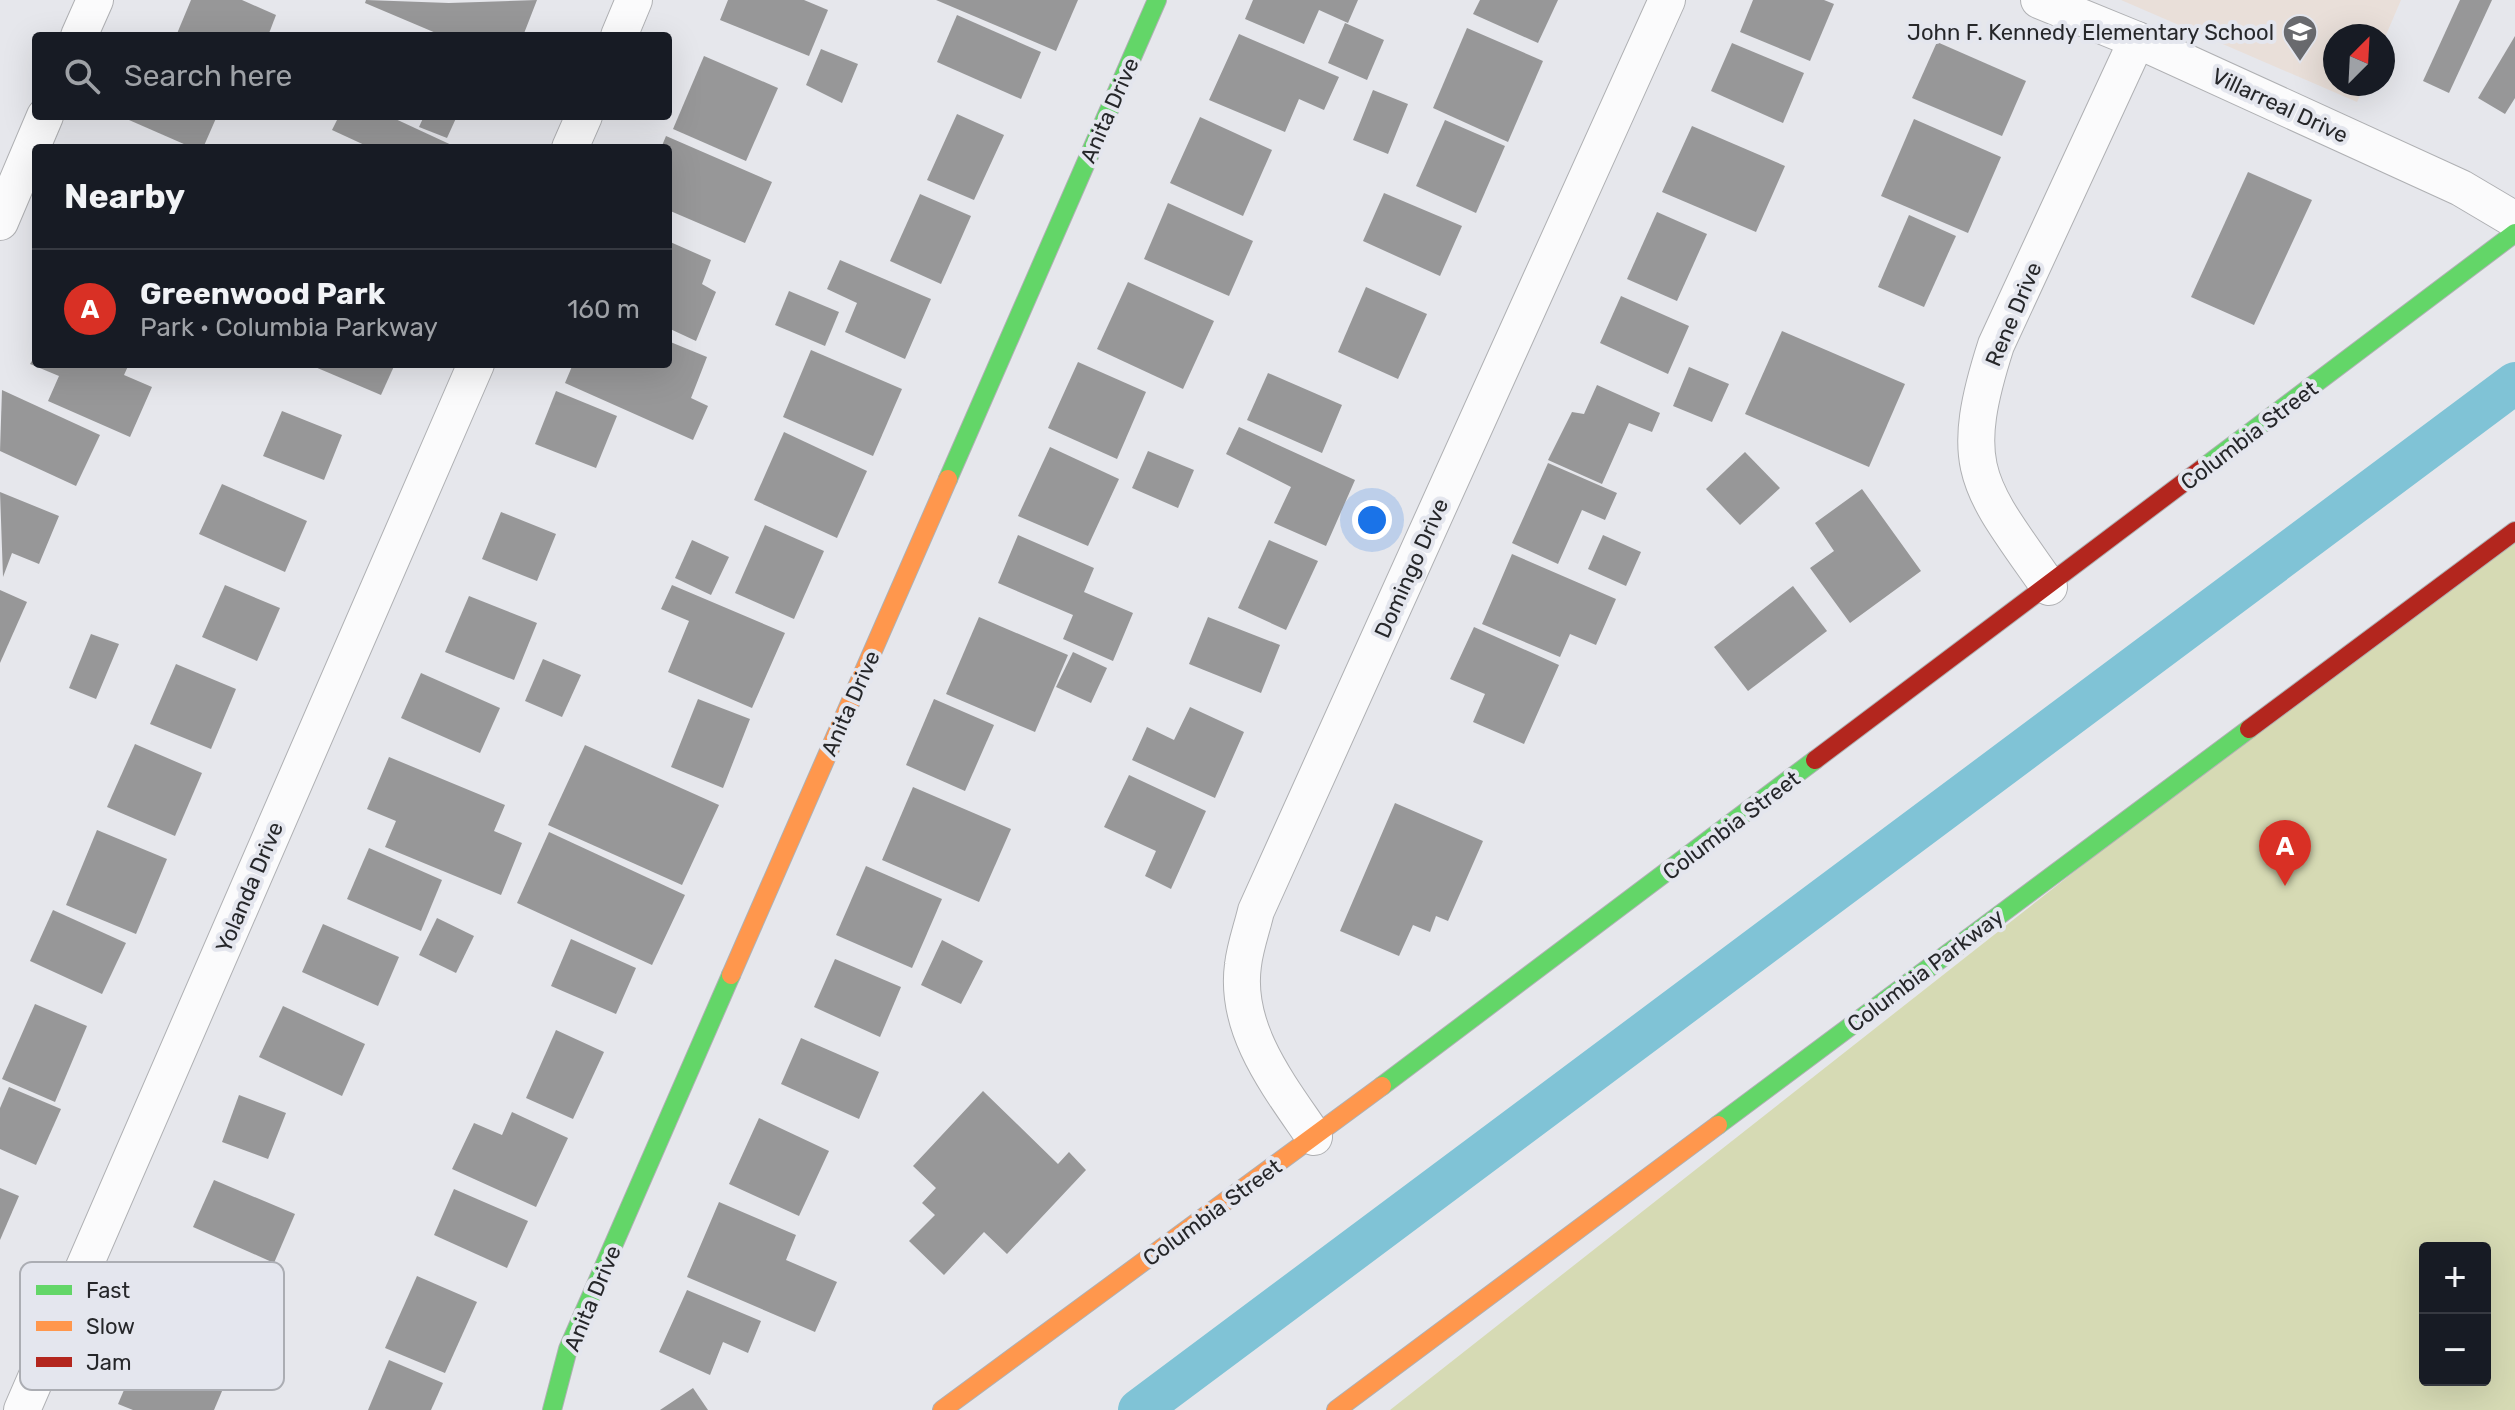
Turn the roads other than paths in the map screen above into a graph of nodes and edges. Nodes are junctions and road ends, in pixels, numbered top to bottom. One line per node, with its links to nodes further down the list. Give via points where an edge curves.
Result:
1 (95, 0): 6 (street)
2 (634, 0): 7 (street)
3 (1157, 0): 24 (street, Anita Drive, via 568,1349)
4 (1667, 0): 20 (street, Domingo Drive, via 1256,911 1242,966 1243,1003 1257,1047)
5 (2039, 0): 8 (street, Villarreal Drive)
6 (81, 32)
7 (621, 32)
8 (2137, 40): 14 (street, Villarreal Drive, via 2461,188); 19 (street, Rene Drive, via 1996,345 1980,396 1974,436 1988,499)
9 (43, 120): 11 (street)
10 (582, 120): 12 (street)
11 (33, 144)
12 (572, 144)
13 (32, 147): 15 (street)
14 (2515, 220)
15 (0, 222)
16 (2515, 233): 19 (street, Columbia Street)
17 (474, 368): 21 (street, Yolanda Drive)
18 (2515, 531): 26 (street, Columbia Parkway)
19 (2049, 587): 20 (street, Columbia Street)
20 (1314, 1137): 25 (street, Columbia Street)
21 (86, 1262)
22 (31, 1390): 23 (street, Yolanda Drive)
23 (22, 1410)
24 (552, 1410)
25 (942, 1410)
26 (1336, 1410)

